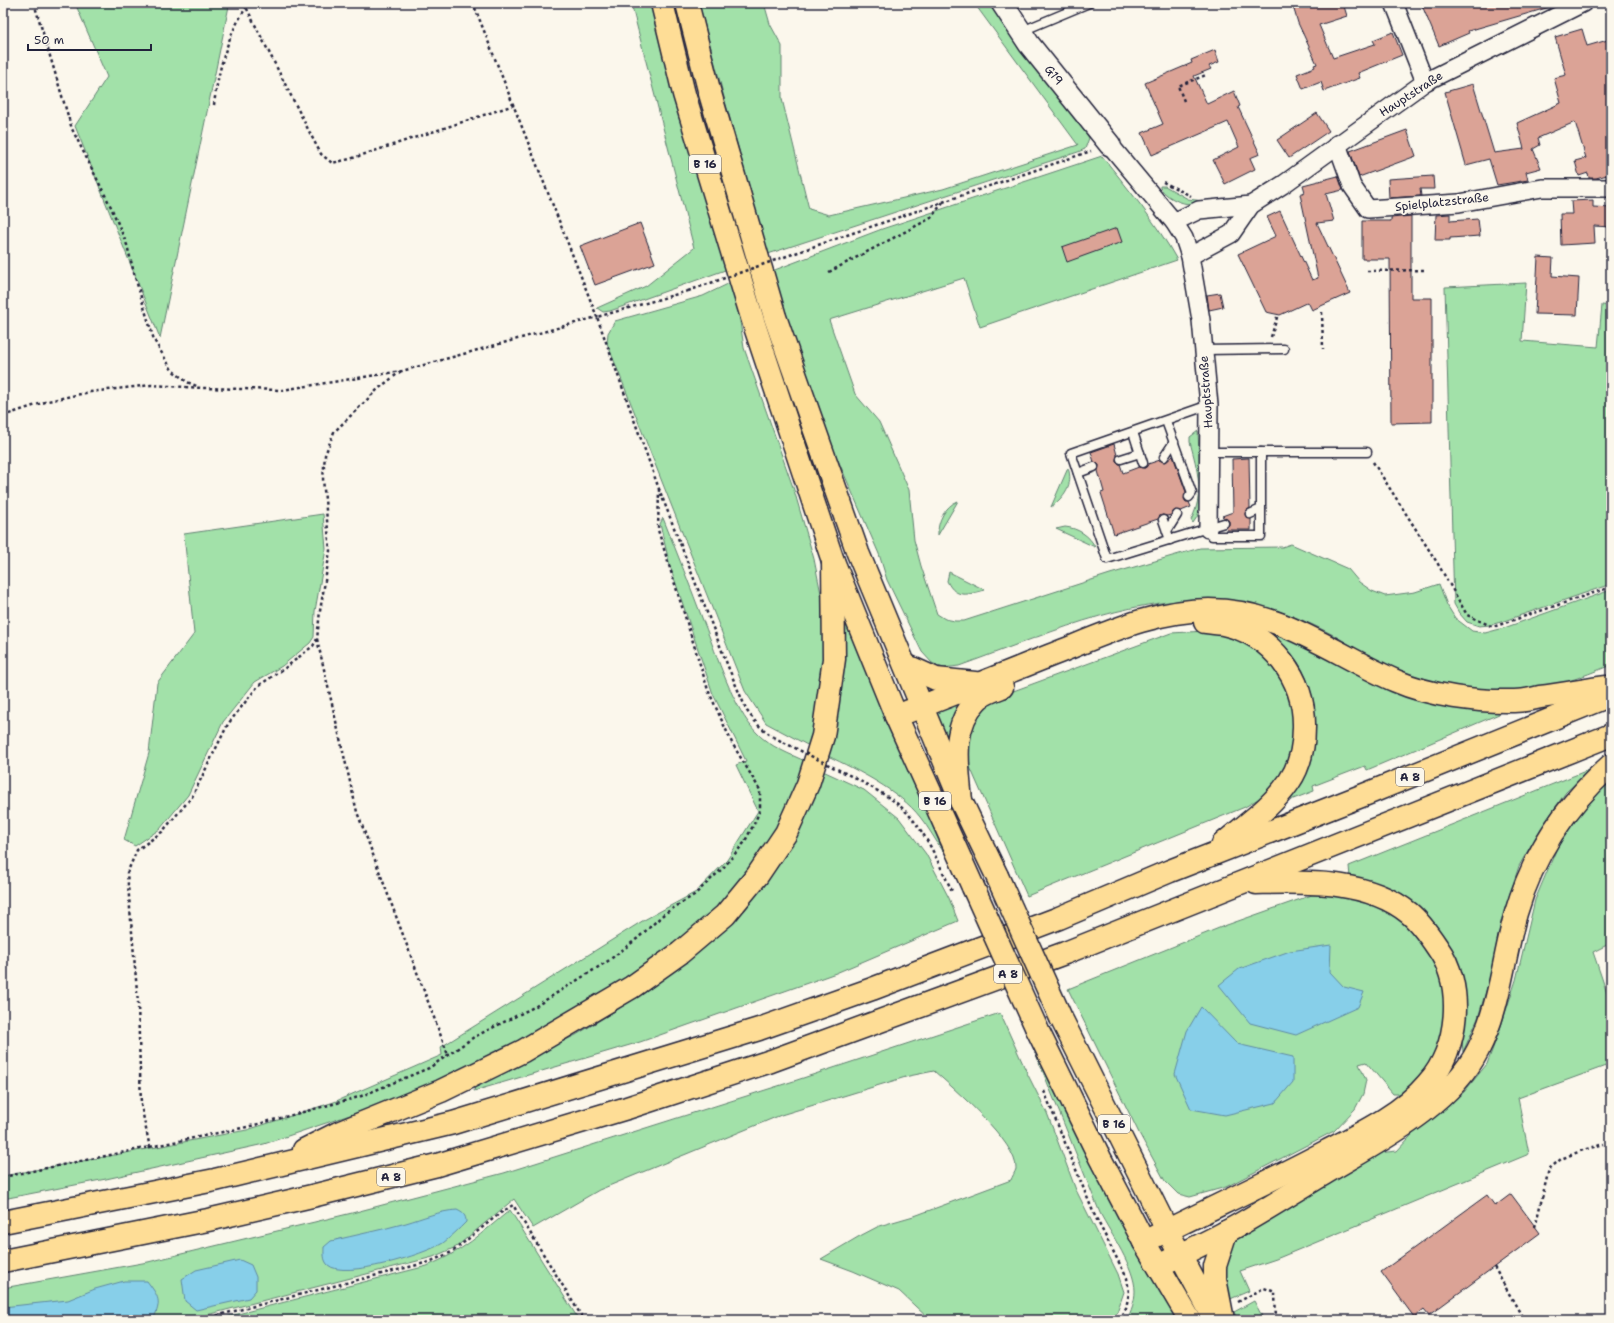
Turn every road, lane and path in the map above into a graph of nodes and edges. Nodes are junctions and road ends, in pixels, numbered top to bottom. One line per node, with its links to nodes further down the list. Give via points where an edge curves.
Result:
1 (34, 3): 37 (path, via 72,129 127,245 154,340 172,370 187,382)
2 (244, 3): 10 (path)
3 (473, 3): 16 (path)
4 (662, 3): 62 (main road, B 16, via 684,94 751,317)
5 (687, 3): 65 (main road, B 16, via 709,90 775,317 858,553)
6 (1002, 3): 11 (street, G19)
7 (1089, 3): 11 (lane)
8 (1394, 3): 13 (street)
9 (1584, 3): 13 (street, Hauptstraße)
10 (246, 7): 15 (path, via 236,22 228,44 216,86); 16 (path, via 314,142 321,154 332,163)
11 (1021, 32): 18 (street, G19)
12 (1206, 76): 14 (path, via 1178,86)
13 (1424, 82): 17 (street, Hauptstraße)
14 (1184, 101)
15 (214, 105)
16 (514, 106): 31 (path)
17 (1336, 144): 20 (street, Spielplatzstraße, via 1352,186 1368,209 1459,203 1542,188); 23 (street, Hauptstraße, via 1284,184)
18 (1110, 145): 22 (path); 24 (street, Hauptstraße)
19 (1160, 180): 21 (path, via 1189,196)
20 (1611, 188)
21 (1196, 197)
22 (944, 202): 28 (path, via 931,218); 31 (path, bridge, via 688,291)
23 (1251, 205): 24 (street, Hauptstraße, via 1200,210); 25 (street, Hauptstraße, via 1231,234)
24 (1174, 222): 25 (street, Hauptstraße, via 1184,238)
25 (1190, 256): 35 (street, Hauptstraße)
26 (1427, 270): 27 (path)
27 (1367, 271)
28 (828, 272)
29 (1322, 312): 34 (path)
30 (1278, 314): 32 (path, via 1270,340)
31 (597, 317): 36 (path); 52 (path)
32 (1270, 349): 33 (lane); 35 (lane)
33 (1284, 349)
34 (1322, 349)
35 (1204, 350): 38 (street, Hauptstraße)
36 (402, 371): 37 (path, via 282,390); 64 (path, via 378,389 334,432 325,455 323,479 330,551)
37 (203, 388): 39 (path, via 151,385 90,392 48,401)
38 (1209, 405): 40 (lane); 43 (street, Hauptstraße)
39 (3, 416)
40 (1166, 421): 41 (lane); 42 (lane)
41 (1133, 432): 46 (lane); 51 (lane, via 1071,453)
42 (1174, 442): 47 (lane); 53 (lane, via 1192,493)
43 (1209, 452): 44 (lane); 59 (street, Hauptstraße)
44 (1261, 452): 45 (lane); 54 (lane)
45 (1367, 452): 63 (path, via 1438,564 1467,616 1493,627)
46 (1140, 453): 48 (lane); 49 (lane)
47 (1164, 457)
48 (1120, 459)
49 (1143, 463)
50 (1094, 467): 51 (lane)
51 (1078, 473): 61 (lane, via 1107,559)
52 (659, 490): 76 (path, bridge, via 728,669 747,711 758,725 773,737 855,778 900,806 912,818); 77 (path, via 658,530 675,587 708,690 732,743 760,790 760,810 744,843 723,868 694,895 664,914 608,961 536,1006 474,1037)
53 (1189, 497)
54 (1261, 509): 55 (lane); 59 (lane, via 1261,536 1212,536)
55 (1250, 514)
56 (1177, 515): 60 (lane)
57 (1163, 520): 60 (lane)
58 (1224, 523): 59 (lane)
59 (1208, 529): 61 (lane)
60 (1167, 531): 61 (lane)
61 (1170, 540)
62 (833, 561): 70 (main road, B 16); 81 (main road, via 834,659 821,743 808,784 786,833 757,876 725,915 680,953 632,987 523,1051 441,1091 338,1133)
63 (1611, 587)
64 (317, 639): 77 (path, via 357,812); 80 (path, via 285,668 258,686 228,724 192,797 162,832 137,850 127,873 138,1003 141,1105)
65 (906, 665): 66 (main road, via 936,679); 69 (main road, B 16)
66 (978, 683): 67 (main road, via 1119,628 1160,616 1210,610 1239,612 1294,628 1396,681 1426,692 1474,699 1515,701); 69 (main road)
67 (1611, 686)
68 (1611, 695): 74 (main road, A 8)
69 (922, 706): 70 (main road); 73 (main road, B 16)
70 (896, 716): 76 (main road, B 16)
71 (1611, 735): 75 (main road, A 8)
72 (1611, 765): 86 (main road, via 1592,781 1573,803 1546,841 1529,876 1516,913 1490,1022 1478,1051 1461,1076 1419,1116)
73 (961, 802): 74 (main road, via 957,749 960,728 977,699 993,690 1177,624 1223,624 1258,639 1284,663 1302,699 1304,743 1299,762 1285,787 1256,817); 85 (main road, B 16, bridge, via 1061,1018)
74 (1207, 857): 81 (main road, A 8, via 1059,918 759,1029 453,1123)
75 (1242, 883): 85 (main road, via 1330,884 1361,890 1389,900 1409,913 1441,952 1452,984 1455,1021 1450,1044 1441,1065 1429,1083 1407,1104 1358,1135); 89 (main road, A 8, via 926,1005 771,1061 627,1108 437,1165 312,1196 208,1220)
76 (963, 891): 87 (main road, B 16, bridge)
77 (448, 1055): 80 (path, via 429,1068 359,1097 247,1127)
78 (1041, 1084): 95 (path, via 1094,1214 1127,1278 1129,1293 1126,1308)
79 (1604, 1144): 84 (path, via 1561,1159 1548,1169)
80 (150, 1148): 82 (path)
81 (271, 1167): 83 (main road, A 8)
82 (3, 1177)
83 (3, 1222)
84 (1535, 1228)
85 (1167, 1230): 87 (main road); 88 (main road, B 16)
86 (1226, 1232): 88 (main road); 92 (main road, via 1215,1266 1215,1279)
87 (1144, 1242): 90 (main road, B 16)
88 (1180, 1255): 90 (main road); 97 (main road, B 16)
89 (3, 1261)
90 (1159, 1266): 96 (main road, B 16)
91 (1494, 1267): 99 (path)
92 (1229, 1313): 98 (path, via 1264,1288 1275,1292)
93 (199, 1320): 94 (path, via 428,1262 452,1252 513,1205)
94 (584, 1320)
95 (1118, 1320)
96 (1190, 1320)
97 (1215, 1320)
98 (1276, 1320)
99 (1524, 1320)

